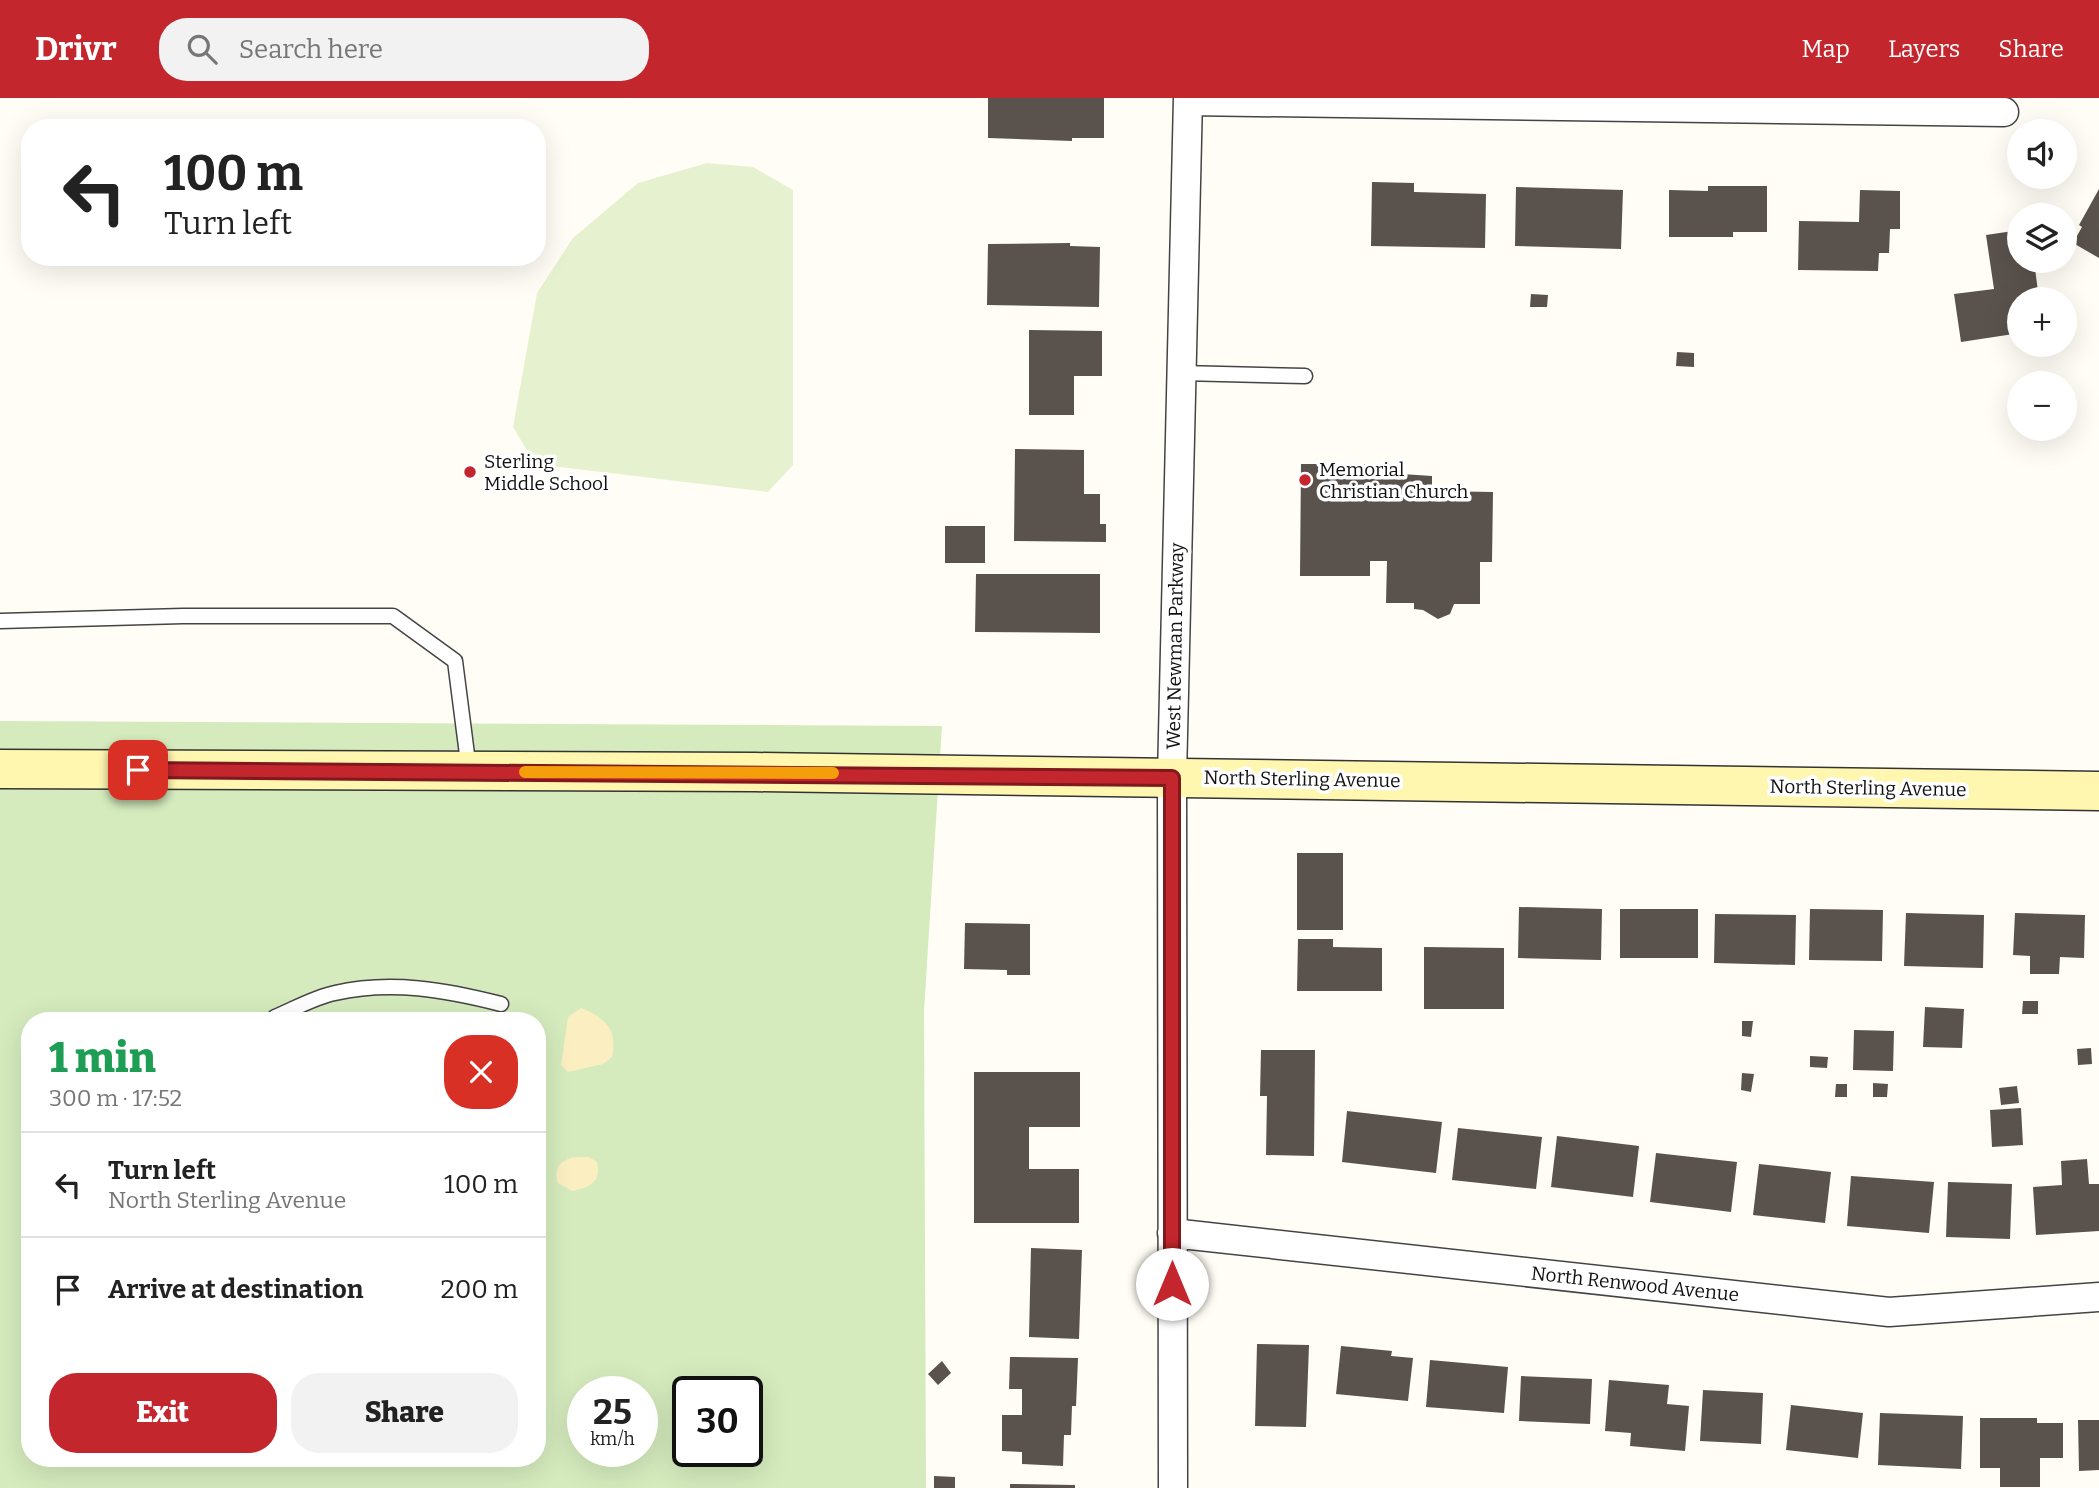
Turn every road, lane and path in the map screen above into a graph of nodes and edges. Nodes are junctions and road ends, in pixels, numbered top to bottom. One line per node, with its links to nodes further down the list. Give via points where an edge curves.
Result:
1 (1188, 100): 2 (street); 3 (street, West Newman Parkway)
2 (2004, 112)
3 (1181, 373): 4 (lane); 8 (street, West Newman Parkway)
4 (1305, 376)
5 (0, 621): 7 (lane, via 394,615 455,661)
6 (0, 769): 7 (main road, North Sterling Avenue)
7 (469, 771): 8 (main road, North Sterling Avenue)
8 (1172, 778): 9 (main road, North Sterling Avenue); 12 (street, West Newman Parkway)
9 (2099, 791)
10 (501, 1004): 11 (lane, via 404,986 335,993)
11 (288, 1012)
12 (1172, 1233): 13 (street, North Renwood Avenue, via 1889,1312); 14 (street, West Newman Parkway)
13 (2099, 1297)
14 (1173, 1488)

